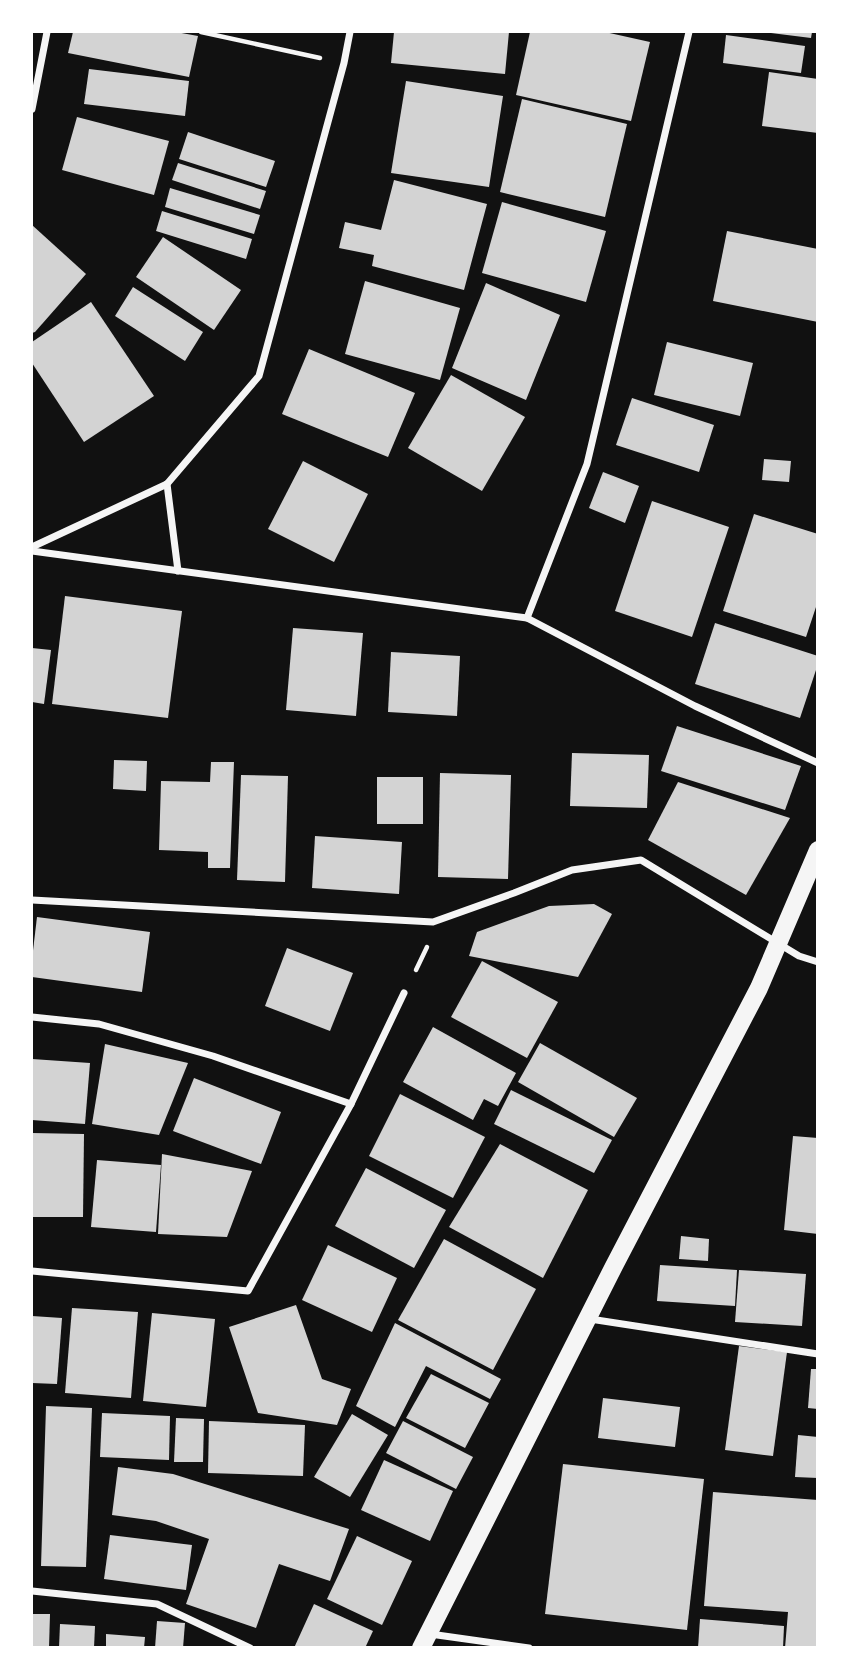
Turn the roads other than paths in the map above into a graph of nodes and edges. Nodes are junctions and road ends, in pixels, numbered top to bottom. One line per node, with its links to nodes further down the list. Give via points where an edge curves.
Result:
1 (47, 32): 4 (street)
2 (350, 32): 5 (street, via 258,376)
3 (690, 32): 8 (street, via 587,464)
4 (32, 109)
5 (167, 484): 6 (street); 7 (street)
6 (32, 549): 7 (street)
7 (178, 571): 8 (street)
8 (527, 618): 9 (street, via 695,706)
9 (817, 763)
10 (817, 850): 12 (main road)
11 (32, 900): 12 (street, via 433,922 572,870 641,860)
12 (778, 942): 13 (street); 18 (main road, via 759,988)
13 (817, 962)
14 (404, 993): 16 (street)
15 (32, 1017): 16 (street, via 99,1024 213,1056)
16 (351, 1104): 17 (street, via 248,1291)
17 (32, 1271)
18 (587, 1319): 19 (street); 21 (main road)
19 (817, 1354)
20 (32, 1591): 22 (street, via 157,1604)
21 (425, 1640): 23 (street)
22 (250, 1647)
23 (529, 1647)

